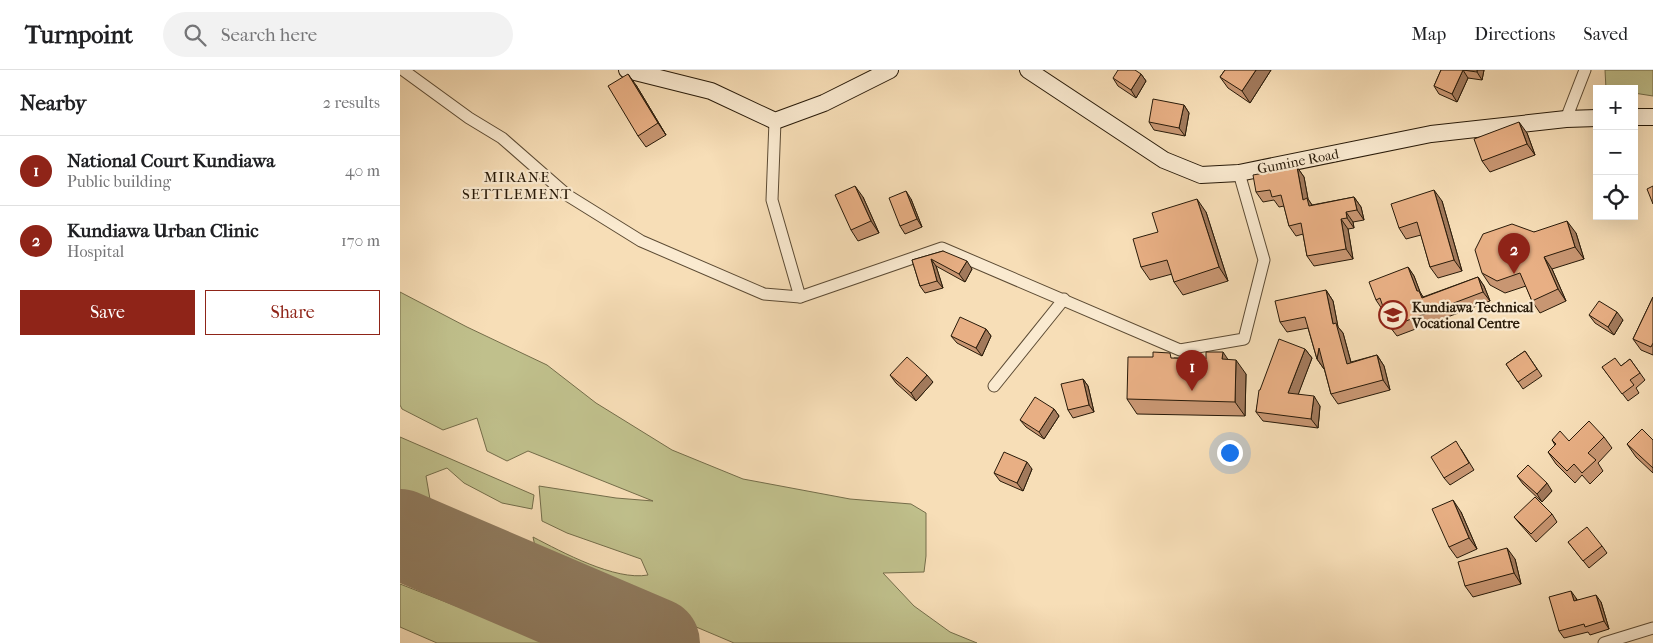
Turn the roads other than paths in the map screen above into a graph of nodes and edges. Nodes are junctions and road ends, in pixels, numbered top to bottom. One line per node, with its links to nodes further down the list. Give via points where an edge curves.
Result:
1 (403, 70): 12 (street, via 502,138 567,195 641,241 764,294)
2 (627, 70): 10 (main road, via 712,91)
3 (890, 70): 10 (main road, via 824,103)
4 (1028, 70): 11 (main road, Gumine Road, via 1164,160 1201,175)
5 (1585, 70): 9 (street)
6 (1638, 117): 7 (main road)
7 (1653, 117)
8 (1593, 118): 9 (main road, Gumine Road)
9 (1566, 119): 11 (main road, Gumine Road, via 1431,134)
10 (775, 121): 12 (street, via 772,200)
11 (1239, 173): 13 (street, via 1264,260 1244,339 1180,350)
12 (800, 297): 13 (street, via 942,248)
13 (1064, 299): 14 (street)
14 (994, 386)
15 (1653, 628): 16 (street)
16 (1604, 643)

